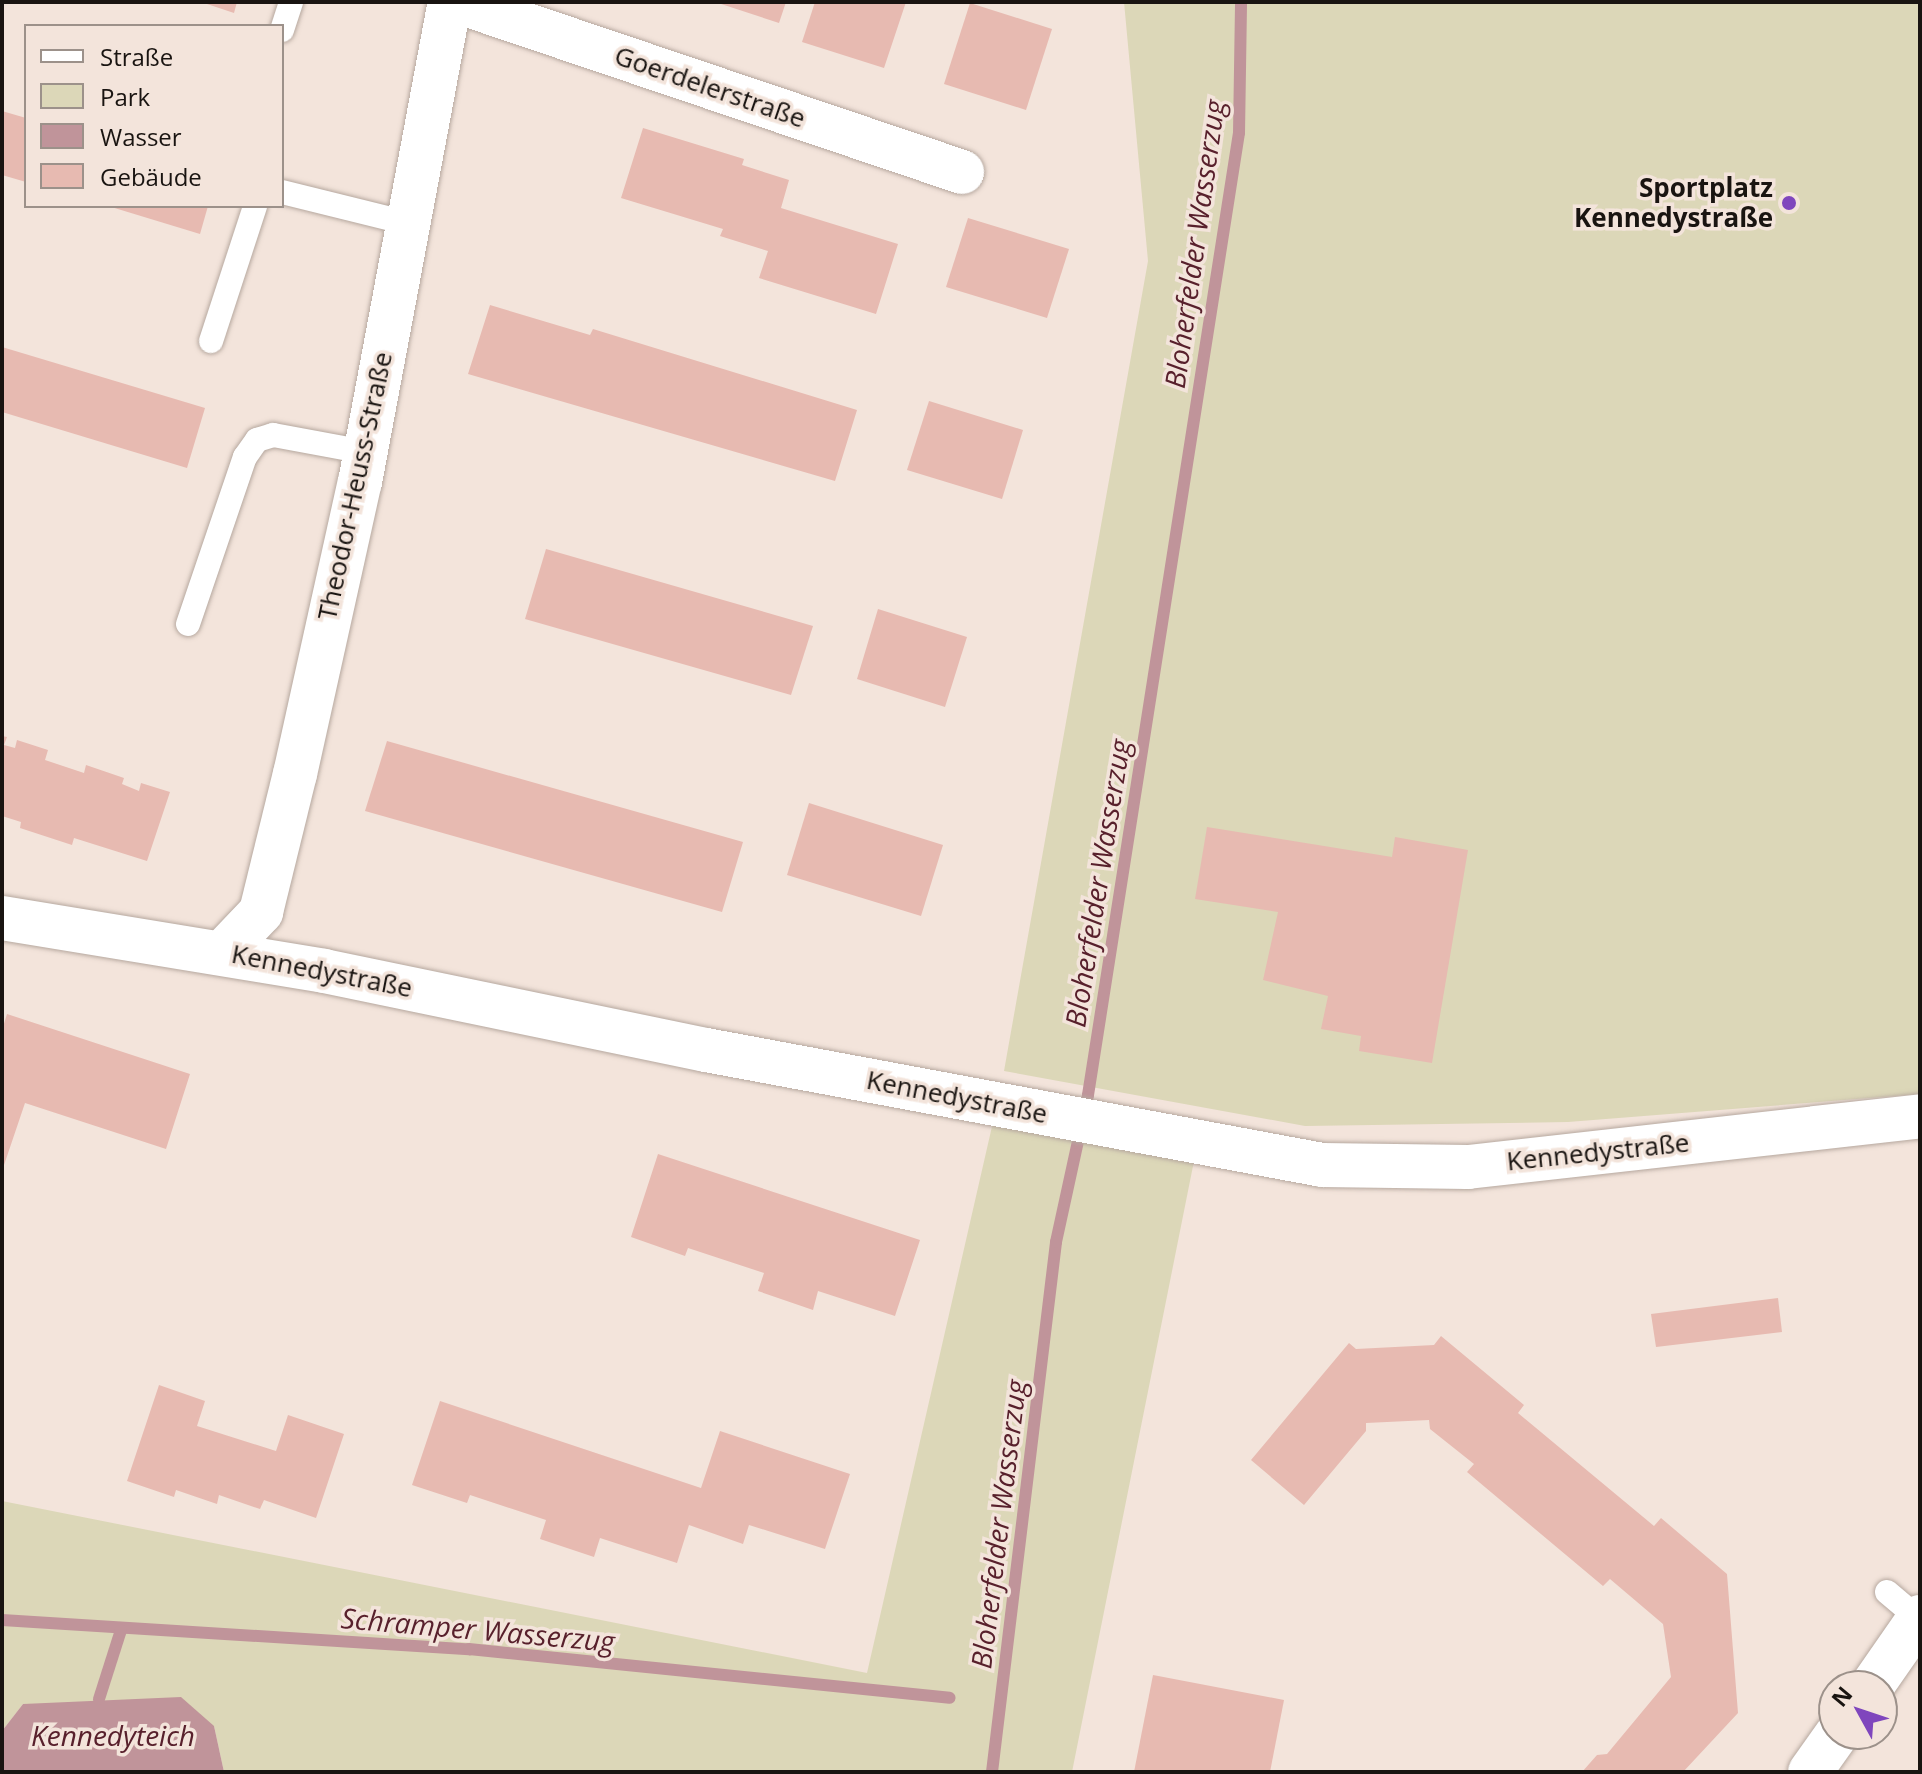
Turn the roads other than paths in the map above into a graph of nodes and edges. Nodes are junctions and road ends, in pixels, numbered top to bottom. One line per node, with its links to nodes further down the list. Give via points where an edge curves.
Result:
1 (291, 2): 4 (lane)
2 (450, 2): 8 (street, Theodor-Heuss-Straße)
3 (459, 2): 5 (street, Goerdelerstraße)
4 (284, 24)
5 (962, 172)
6 (284, 192): 8 (lane)
7 (254, 208): 9 (lane)
8 (407, 223): 10 (street, Theodor-Heuss-Straße)
9 (211, 341)
10 (365, 452): 11 (lane, via 273,435 257,440 245,457); 13 (street, Theodor-Heuss-Straße, via 261,912)
11 (188, 624)
12 (2, 918): 13 (street, Kennedystraße)
13 (222, 953): 14 (street, Kennedystraße, via 1322,1165 1468,1167)
14 (1920, 1116)
15 (1909, 1609): 16 (street)
16 (1880, 1670)
17 (1826, 1750): 18 (street)
18 (1810, 1772)

